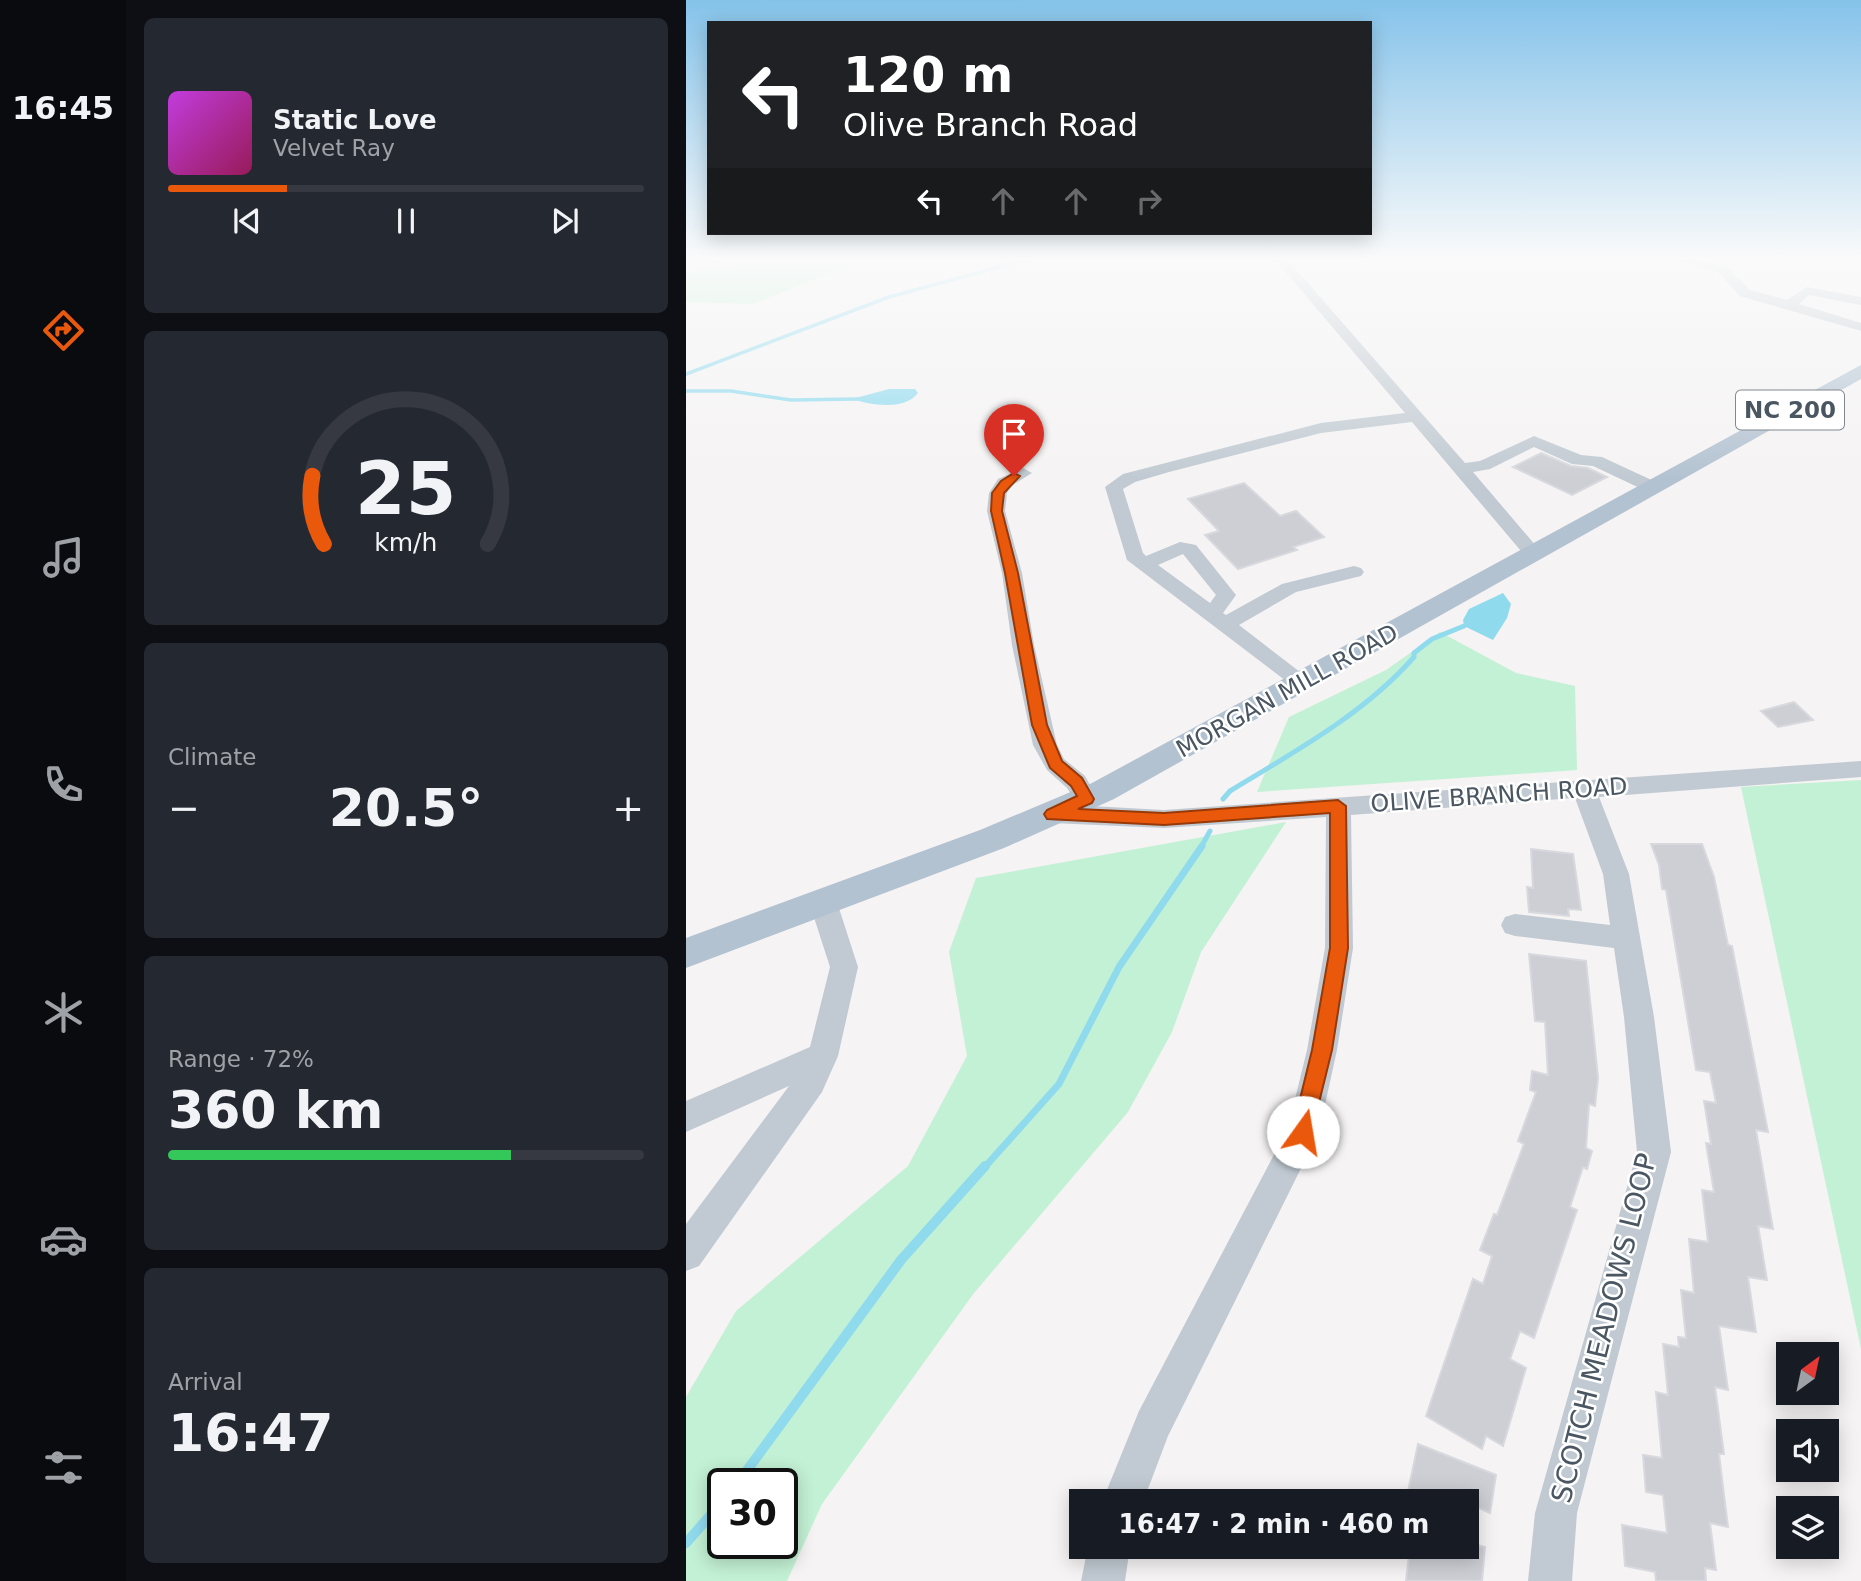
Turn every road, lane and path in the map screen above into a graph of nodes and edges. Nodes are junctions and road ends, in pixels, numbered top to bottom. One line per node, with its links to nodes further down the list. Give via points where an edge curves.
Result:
1 (1343, 332): 3 (street)
2 (1861, 371): 6 (main road, MORGAN MILL ROAD / NC 200)
3 (1415, 417): 4 (street); 8 (street, via 1321,428 1129,478 1114,487 1134,556)
4 (1460, 469): 6 (street, via 1484,465 1534,441 1578,460 1596,461); 7 (street)
5 (1023, 473): 14 (street, via 1004,483 996,511 1045,745 1055,764 1076,782)
6 (1652, 487): 7 (main road, MORGAN MILL ROAD / NC 200)
7 (1533, 554): 11 (main road, MORGAN MILL ROAD / NC 200)
8 (1144, 564): 10 (street); 10 (street, via 1180,548 1189,550 1226,595)
9 (1354, 572): 10 (street, via 1289,588)
10 (1219, 619): 11 (street)
11 (1302, 682): 14 (main road, MORGAN MILL ROAD / NC 200)
12 (1861, 769): 13 (street, OLIVE BRANCH ROAD)
13 (1583, 789): 15 (street, OLIVE BRANCH ROAD); 19 (street, SCOTCH MEADOWS LOOP, via 1616,874)
14 (1086, 799): 16 (main road, MORGAN MILL ROAD / NC 200)
15 (1338, 806): 16 (street, OLIVE BRANCH ROAD, via 1164,819); 24 (street, via 1339,948 1303,1132 1153,1425)
16 (1052, 814): 17 (main road, MORGAN MILL ROAD / NC 200)
17 (824, 902): 20 (main road, MORGAN MILL ROAD / NC 200); 21 (street, via 844,967)
18 (1515, 925): 19 (street)
19 (1626, 938): 27 (street, SCOTCH MEADOWS LOOP, via 1654,1152 1556,1513)
20 (686, 953)
21 (822, 1056): 22 (street); 23 (street, via 811,1082)
22 (686, 1117)
23 (686, 1253)
24 (1127, 1489)
25 (1107, 1559): 26 (street)
26 (1103, 1581)
27 (1550, 1581)

